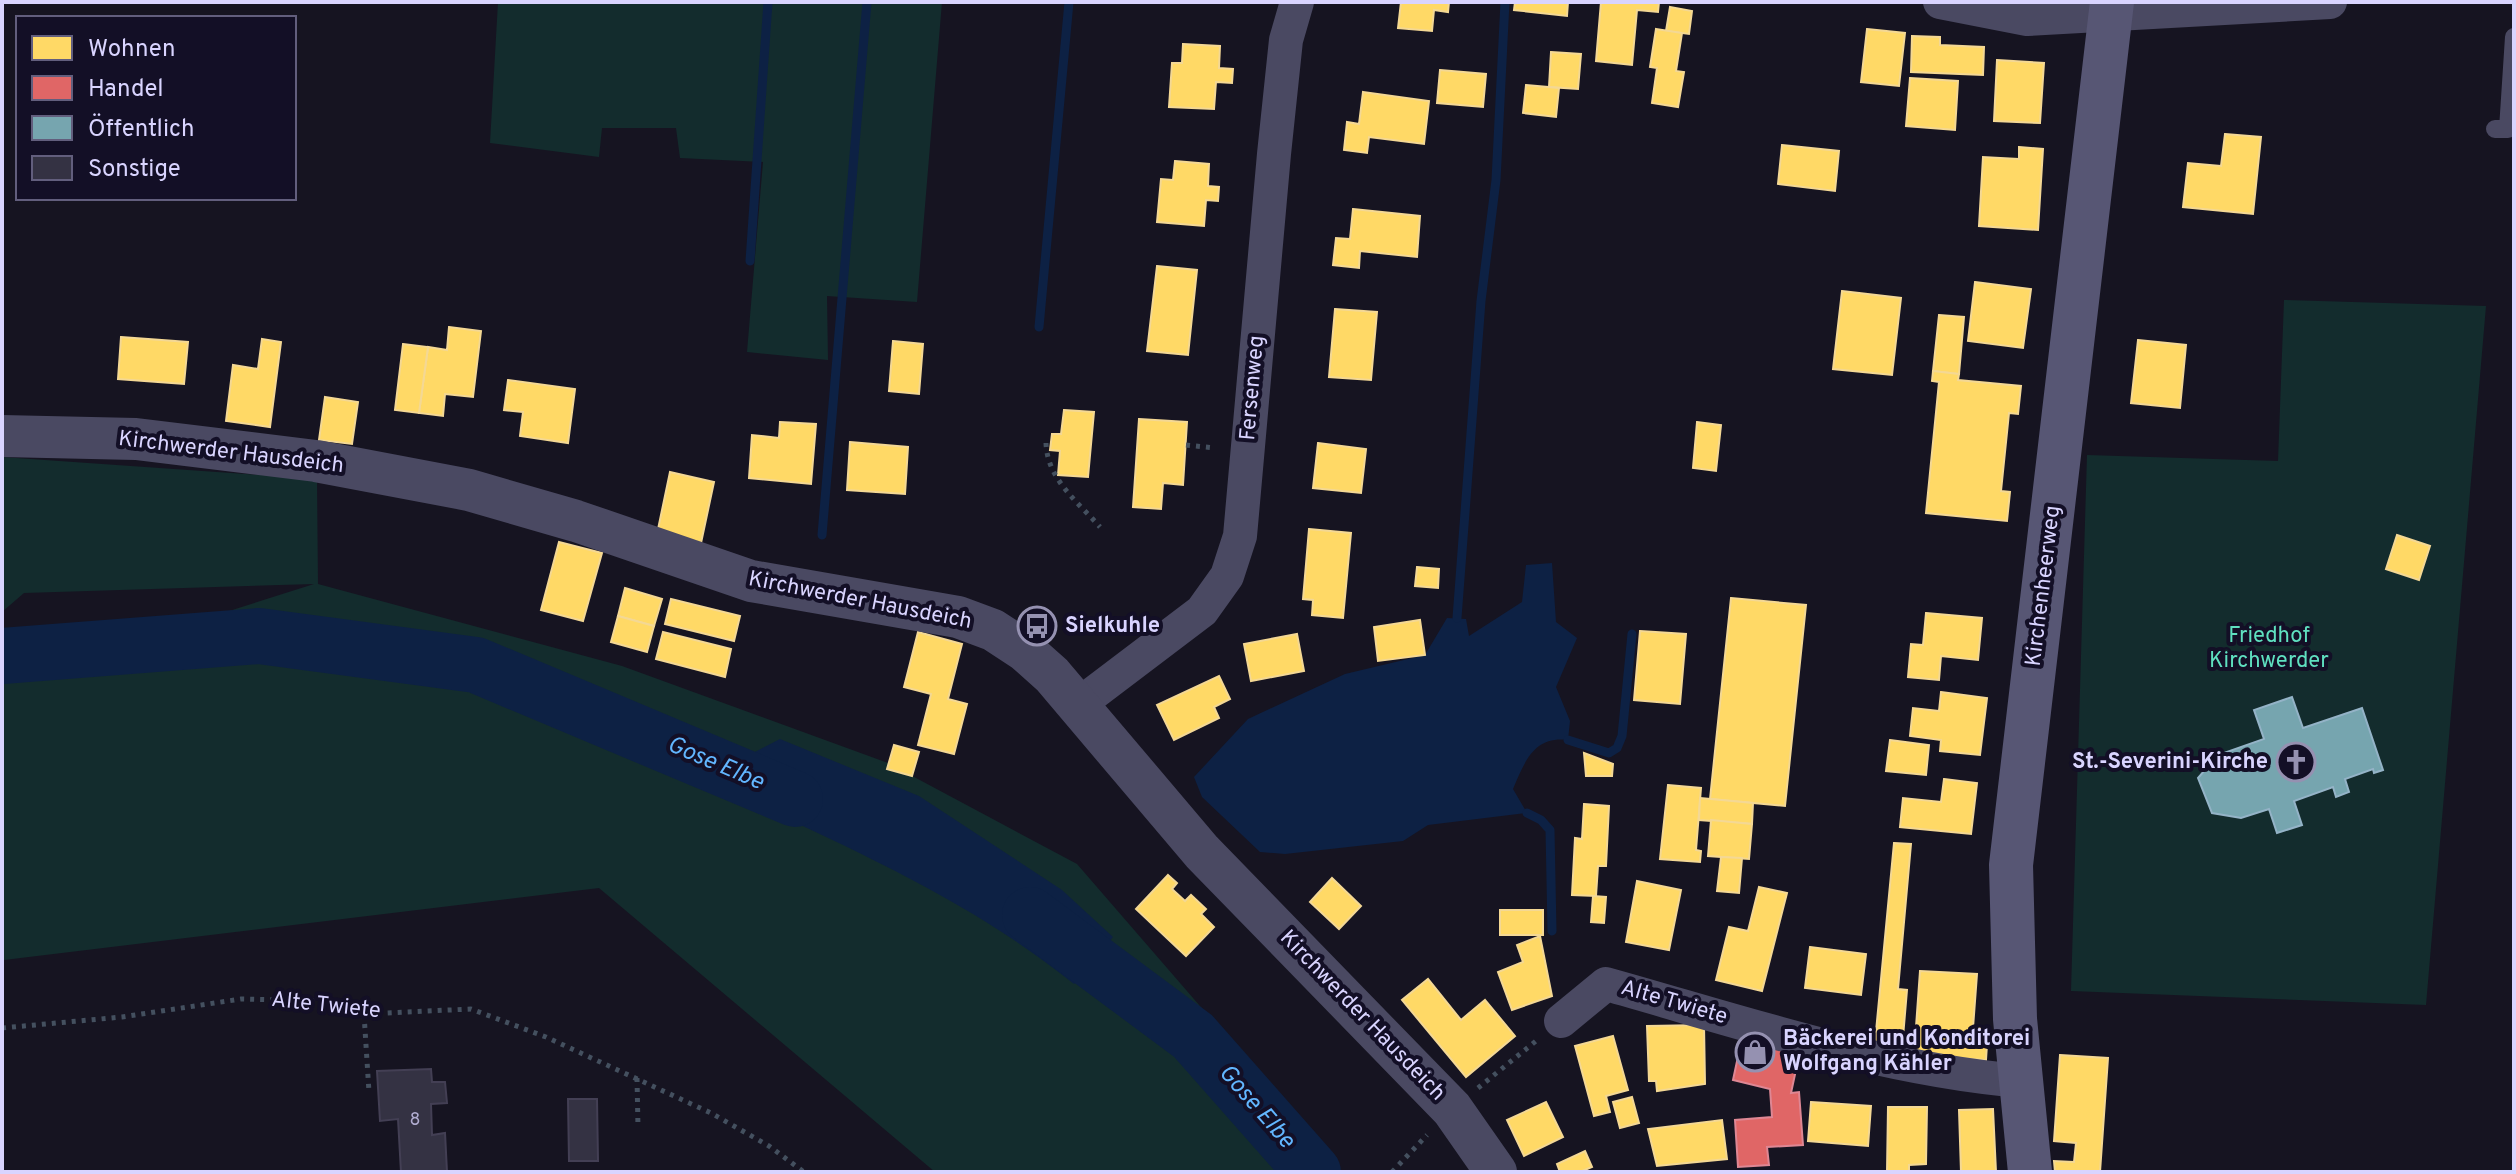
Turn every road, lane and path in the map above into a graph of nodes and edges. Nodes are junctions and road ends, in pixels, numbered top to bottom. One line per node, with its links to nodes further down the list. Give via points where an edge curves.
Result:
1 (1297, 2): 10 (street, Fersenweg, via 1286,40 1240,536 1227,576 1202,611)
2 (1940, 2): 4 (street, via 2027,19)
3 (2330, 2): 4 (street)
4 (2111, 9): 15 (main road, Kirchenheerweg, via 2011,865)
5 (2514, 37): 6 (lane, via 2508,129)
6 (2495, 129)
7 (2, 436): 10 (street, Kirchwerder Hausdeich, via 136,439 316,461 469,490 751,581 958,617 993,630 1025,651)
8 (1046, 443): 9 (path, via 1055,477)
9 (1100, 527)
10 (1078, 705): 17 (street, Kirchwerder Hausdeich, via 1202,852)
11 (364, 1014): 13 (path, Alte Twiete, via 330,1001 241,999); 14 (path, Alte Twiete, via 471,1009); 16 (path)
12 (1561, 1021): 15 (street, Alte Twiete, via 1606,984 1813,1043 1956,1076); 17 (path)
13 (2, 1028)
14 (637, 1078): 18 (path); 19 (path, Alte Twiete, via 734,1126)
15 (2020, 1081): 22 (main road, Kirchenheerweg)
16 (369, 1092)
17 (1452, 1109): 20 (path); 21 (street, Kirchwerder Hausdeich)
18 (638, 1128)
19 (804, 1172)
20 (1392, 1172)
21 (1496, 1172)
22 (2030, 1172)

